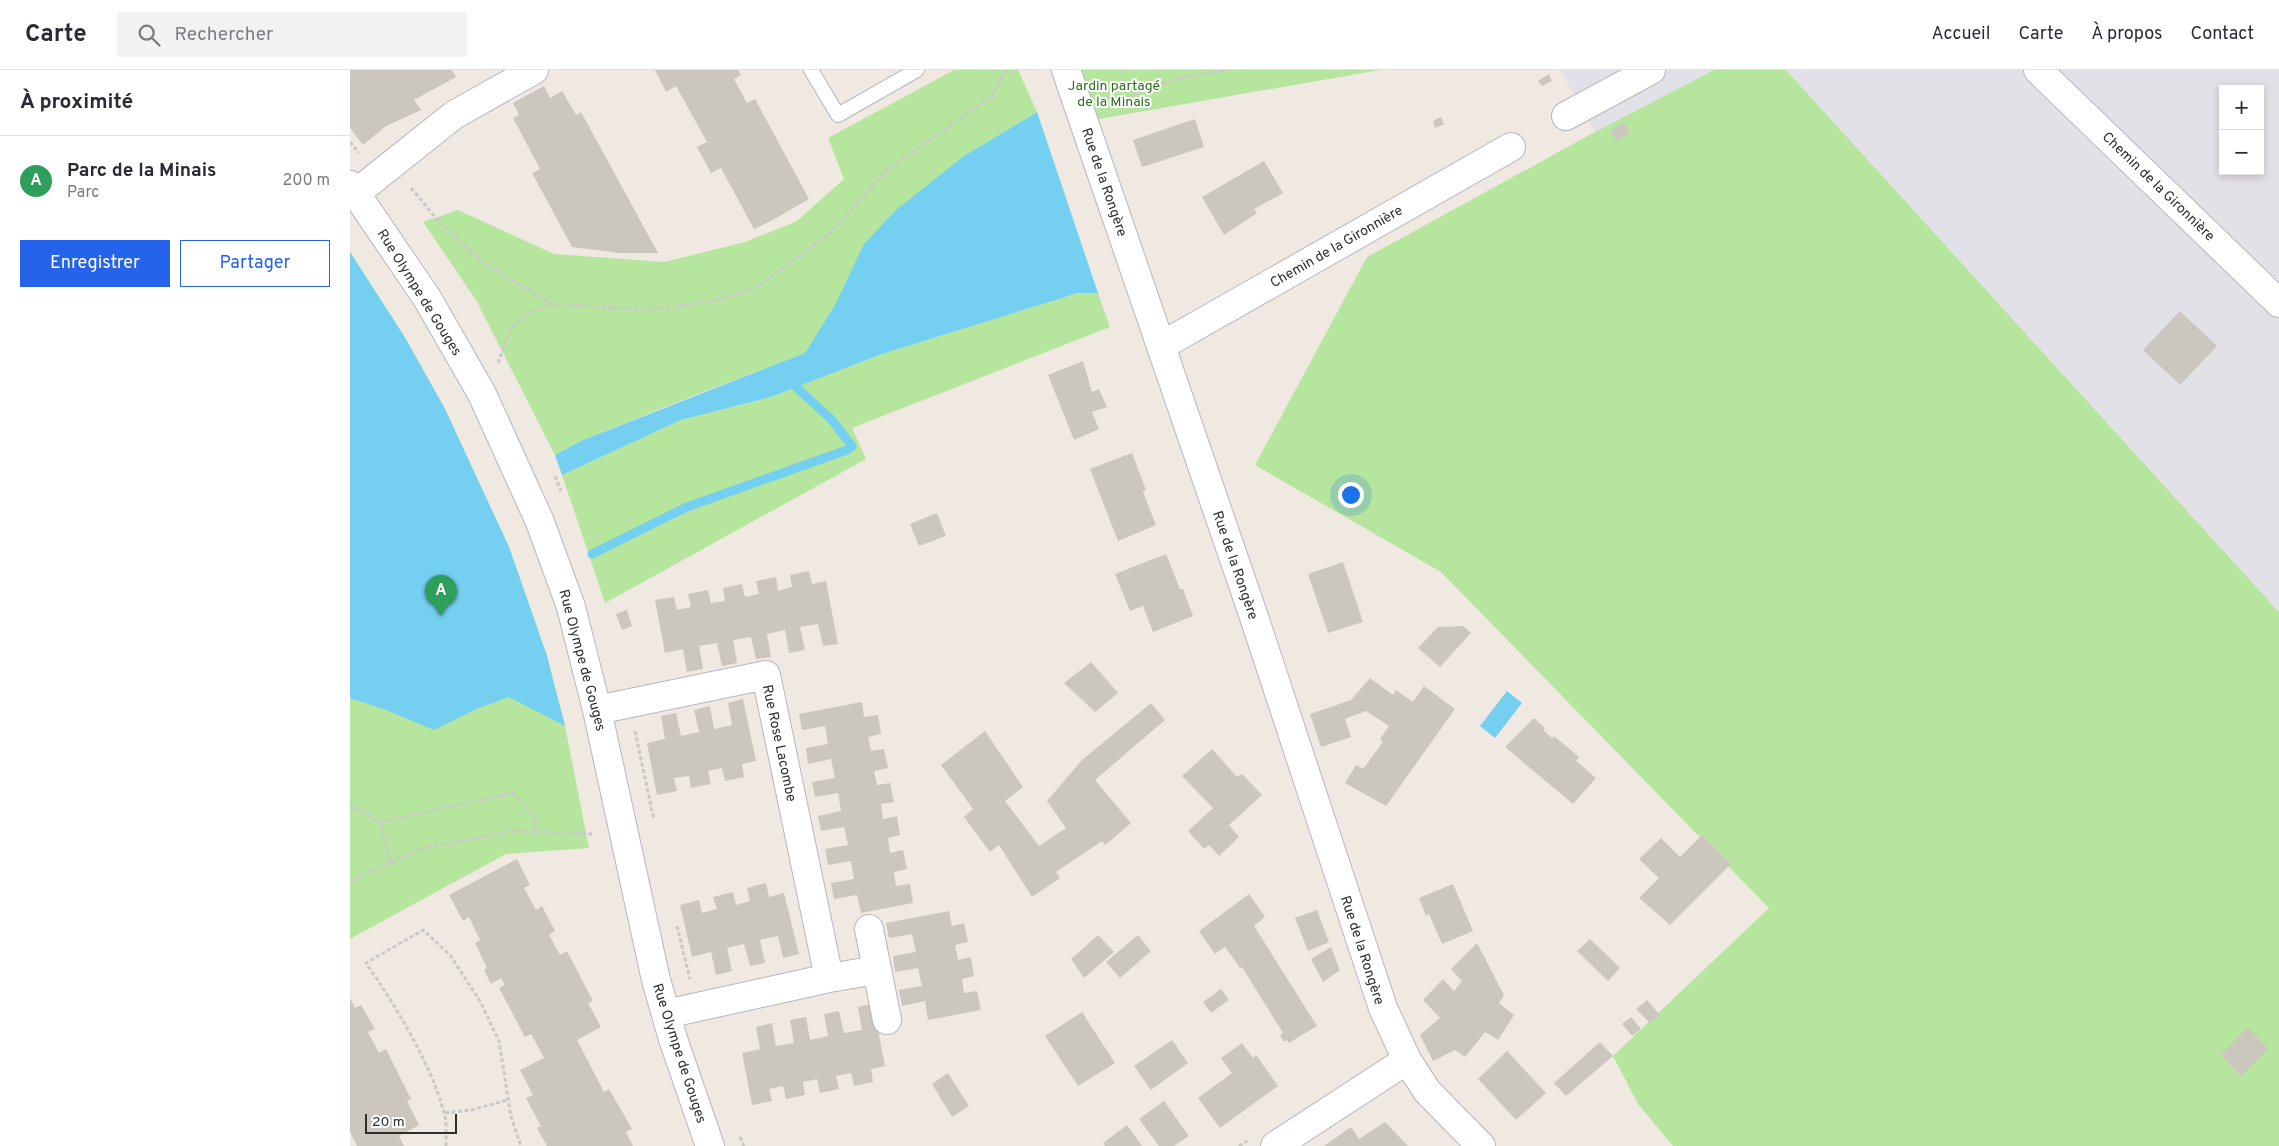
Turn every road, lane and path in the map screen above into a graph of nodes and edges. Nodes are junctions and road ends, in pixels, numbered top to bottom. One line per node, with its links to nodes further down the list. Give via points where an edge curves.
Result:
1 (534, 70): 12 (street, via 454,115)
2 (811, 70): 3 (lane, via 838,115)
3 (917, 70)
4 (1006, 70): 15 (path, via 992,96 886,171 830,233 759,286 715,301 646,310)
5 (1066, 70): 16 (street, Rue de la Rongère)
6 (1227, 70): 9 (path, via 1174,79 1130,96)
7 (1651, 70): 10 (street)
8 (2038, 70): 14 (street, Chemin de la Gironnière)
9 (1099, 98)
10 (1566, 116)
11 (1511, 147): 16 (street, Chemin de la Gironnière)
12 (379, 175): 13 (street); 15 (path, via 407,183 436,218 483,263)
13 (353, 189): 17 (street, Rue Olympe de Gouges, via 427,298)
14 (2279, 303)
15 (553, 304): 17 (path, via 529,312 511,328 499,362)
16 (1161, 346): 30 (street, Rue de la Rongère, via 1382,1008)
17 (482, 394): 18 (street, Rue Olympe de Gouges, via 540,522 571,607)
18 (597, 710): 27 (street, Rue Rose Lacombe, via 766,675); 28 (street, Rue Olympe de Gouges)
19 (350, 806): 20 (path)
20 (380, 822): 22 (path, via 512,793 531,812); 23 (path)
21 (595, 826): 22 (path, via 597,834)
22 (537, 832): 23 (path, via 514,831 420,849)
23 (391, 863): 24 (path)
24 (350, 881)
25 (868, 929): 26 (street)
26 (877, 970): 27 (street); 29 (street)
27 (828, 978): 28 (street)
28 (666, 1014): 35 (street, Rue Olympe de Gouges)
29 (886, 1020)
30 (1407, 1060): 36 (street); 37 (street, Rue de la Rongère, via 1427,1091)
31 (508, 1100): 32 (path); 32 (path, via 499,1041 480,1001 450,955 423,930 366,963 391,999 427,1069); 34 (path, via 510,1117)
32 (445, 1113): 33 (path)
33 (446, 1146)
34 (521, 1146)
35 (710, 1146)
36 (1275, 1146)
37 (1481, 1146)

